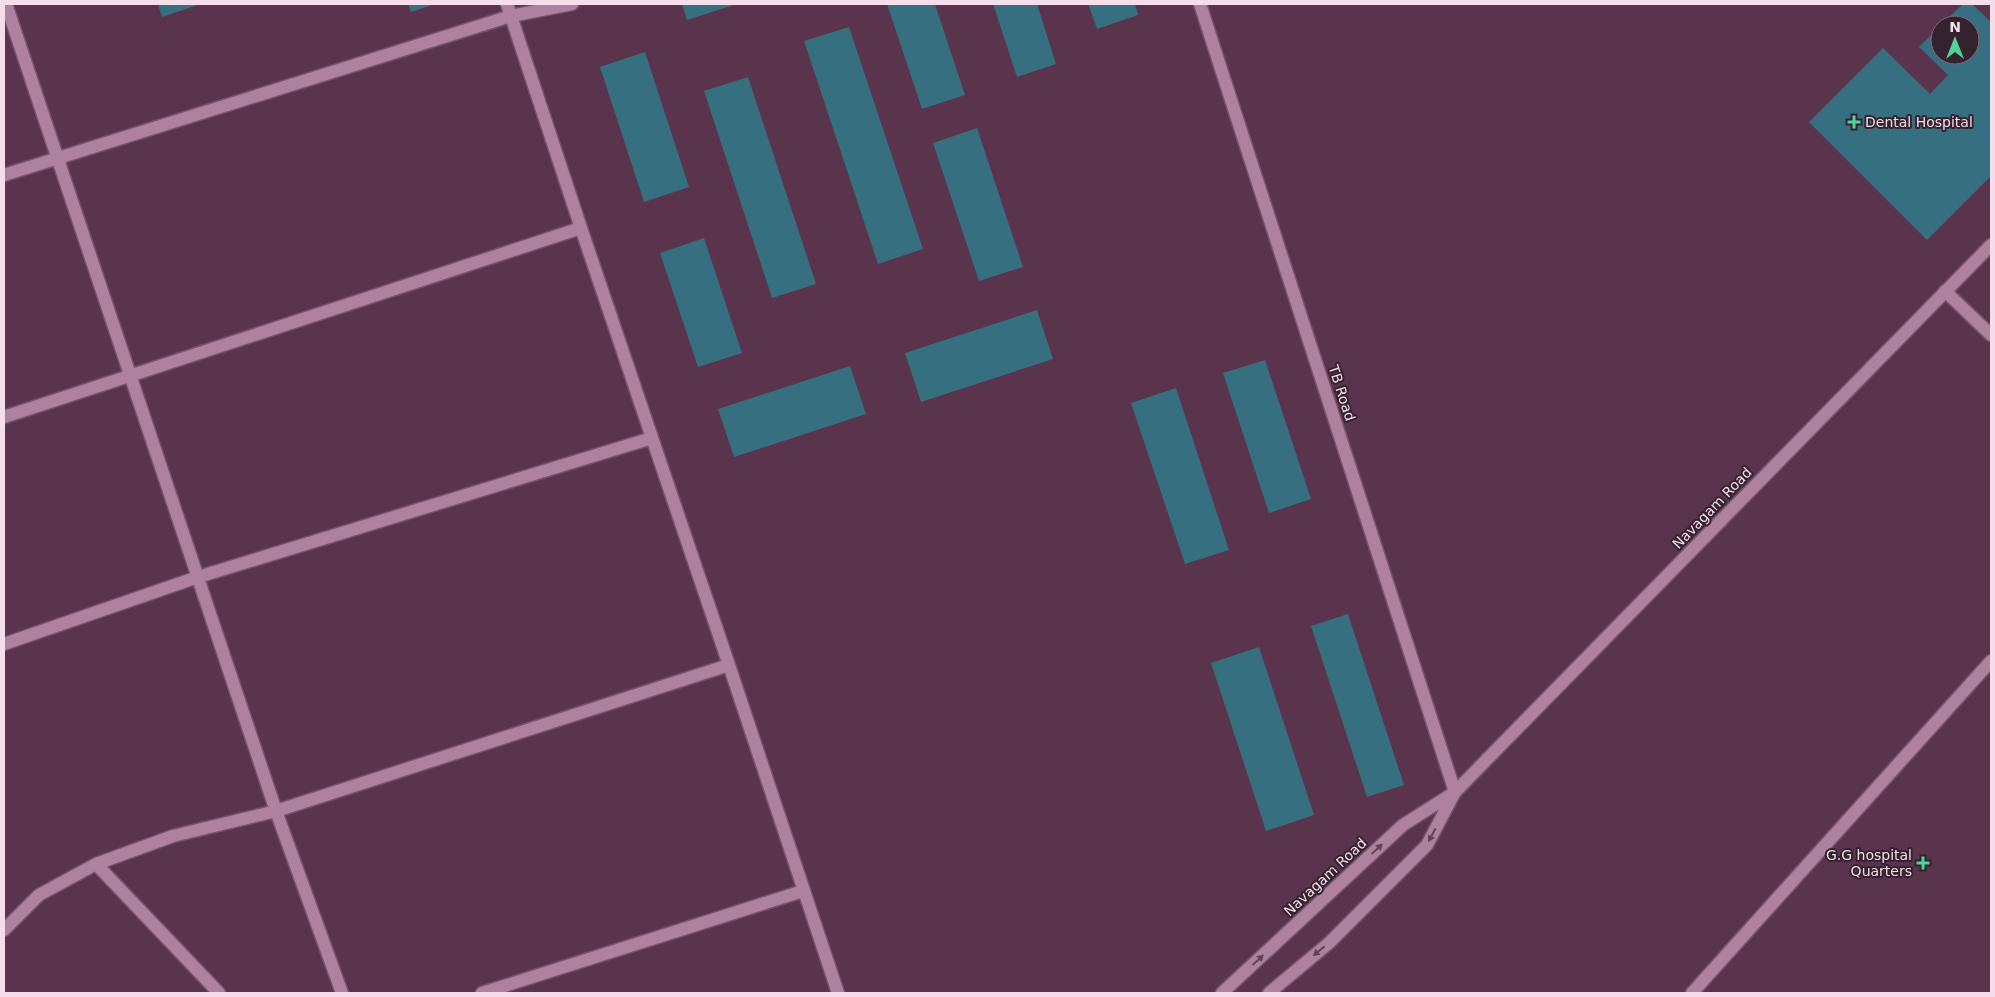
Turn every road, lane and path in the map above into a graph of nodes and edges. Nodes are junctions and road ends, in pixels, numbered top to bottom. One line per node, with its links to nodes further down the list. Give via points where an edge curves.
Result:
1 (6, 4): 5 (street)
2 (572, 4): 4 (street)
3 (1200, 4): 18 (street, TB Road)
4 (509, 10): 5 (street); 7 (street)
5 (58, 157): 6 (street); 11 (street)
6 (4, 175)
7 (580, 228): 11 (street); 13 (street)
8 (1991, 246): 9 (street, Navagam Road)
9 (1945, 291): 10 (street); 18 (street, Navagam Road)
10 (1991, 335)
11 (131, 374): 12 (street); 14 (street)
12 (4, 417)
13 (652, 438): 14 (street); 17 (street)
14 (198, 577): 15 (street); 19 (street)
15 (4, 644)
16 (1991, 661): 29 (street)
17 (729, 665): 19 (street); 21 (street)
18 (1455, 792): 27 (street, Navagam Road, one-way to 18, via 1402,825); 28 (street, Navagam Road, one-way to 28, via 1427,845 1329,942)
19 (276, 812): 20 (street, via 172,836); 24 (street)
20 (96, 864): 22 (street, via 39,895); 23 (street)
21 (802, 891): 25 (street); 26 (street)
22 (4, 930)
23 (219, 993)
24 (342, 993)
25 (482, 993)
26 (838, 993)
27 (1222, 993)
28 (1269, 993)
29 (1692, 993)

